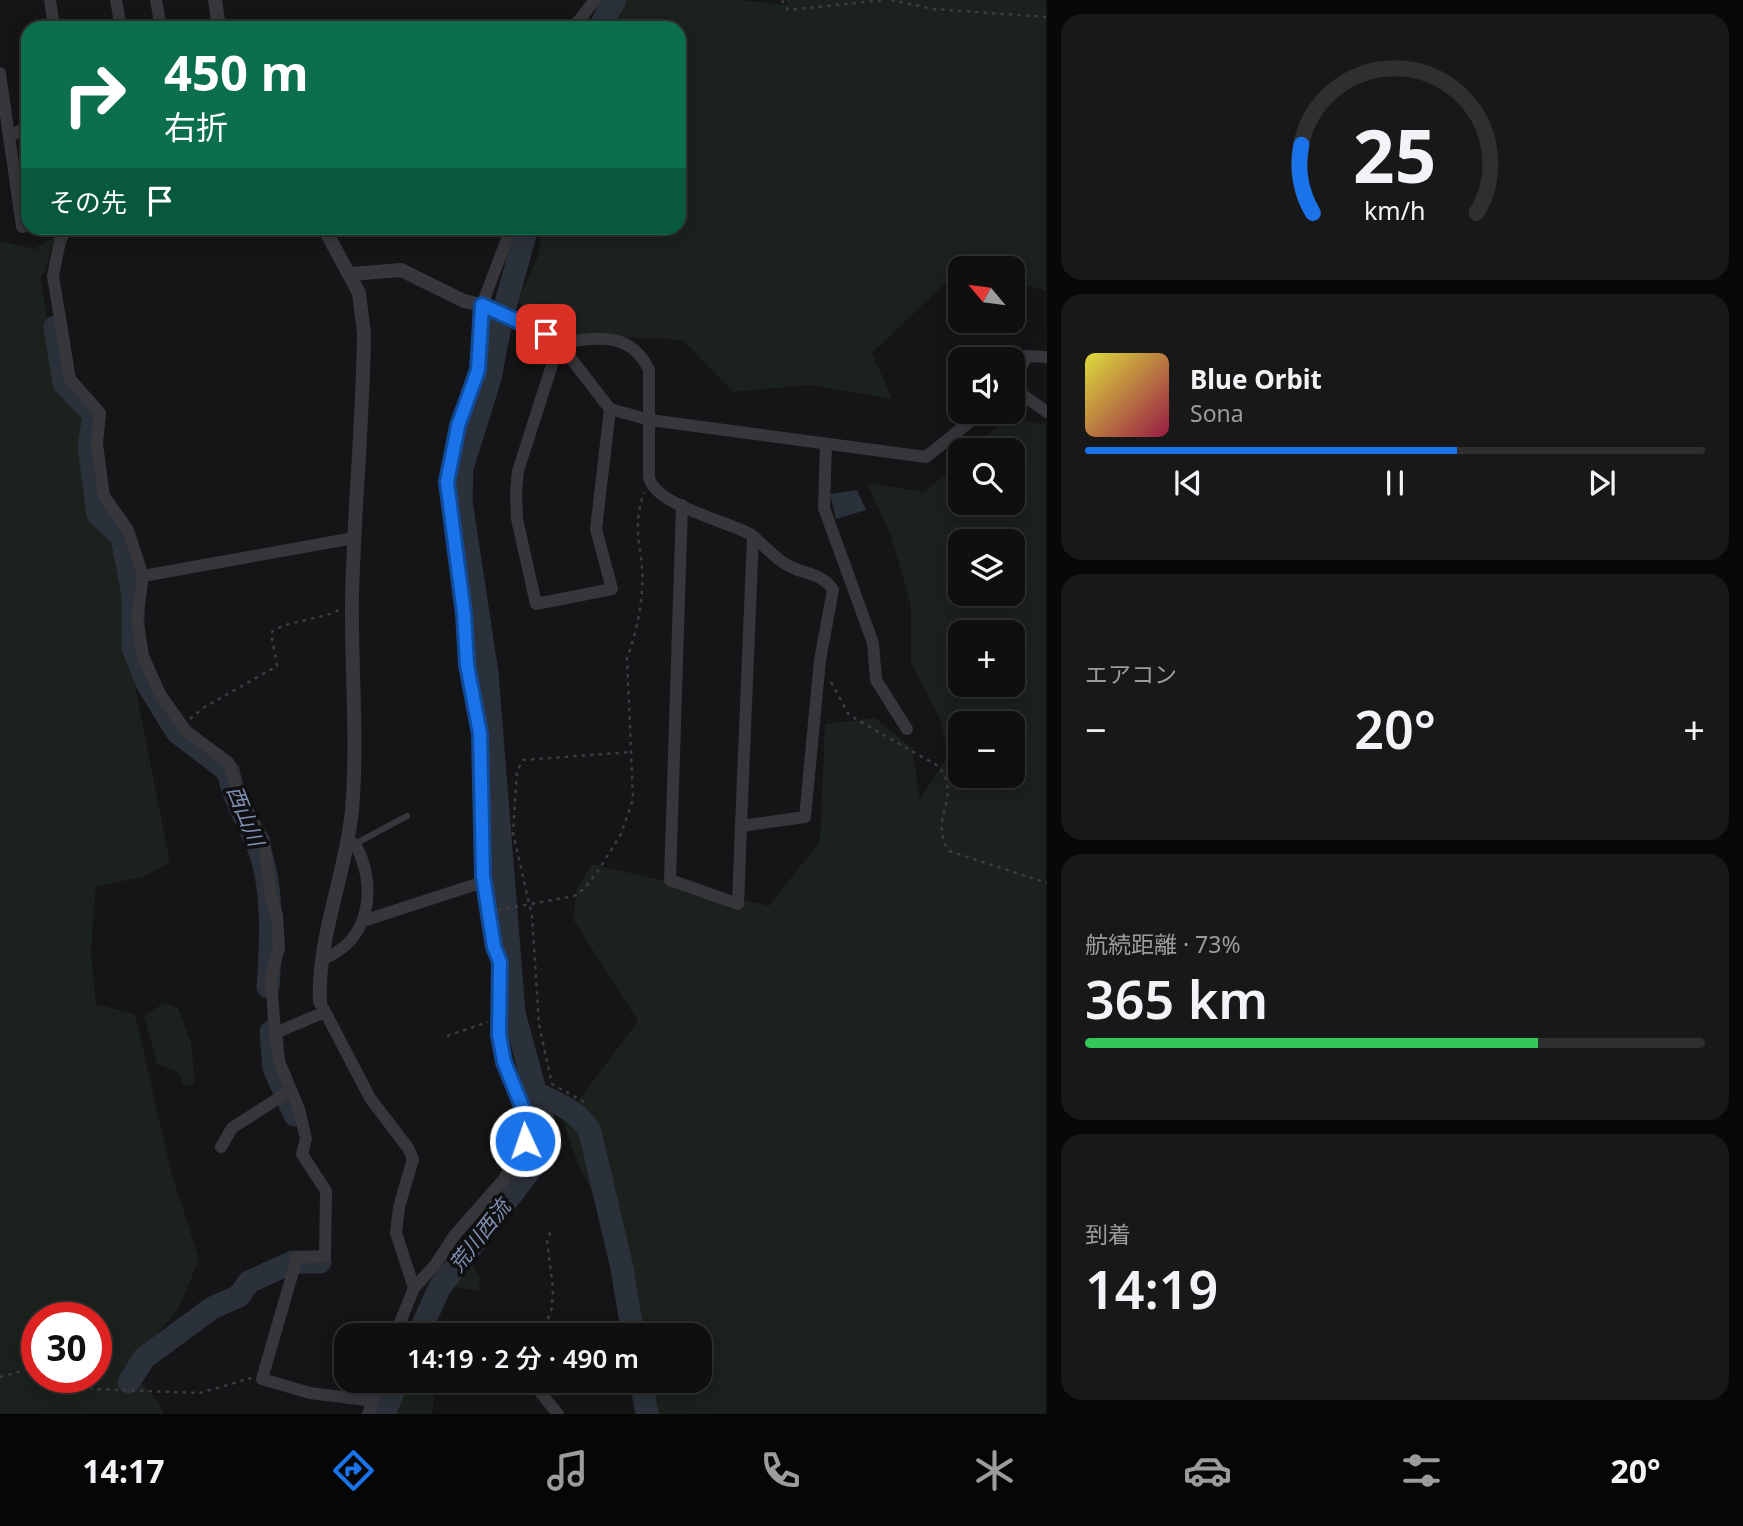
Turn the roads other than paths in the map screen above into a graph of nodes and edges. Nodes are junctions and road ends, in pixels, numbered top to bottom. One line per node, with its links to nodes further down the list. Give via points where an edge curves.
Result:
1 (50, 0): 6 (street)
2 (116, 0): 7 (street)
3 (156, 0): 8 (street)
4 (215, 0): 9 (street)
5 (596, 0): 10 (street)
6 (53, 21)
7 (120, 21)
8 (160, 21)
9 (214, 21)
10 (579, 21)
11 (0, 73): 13 (street)
12 (21, 130): 13 (street)
13 (9, 137): 14 (street)
14 (21, 220)
15 (63, 235): 32 (street, via 53,276 69,379 100,413 97,444 104,496 128,530)
16 (328, 235): 18 (street)
17 (509, 235): 19 (street)
18 (351, 274): 19 (street, via 401,270); 31 (street, via 361,303 364,333)
19 (484, 306): 20 (street); 37 (street, via 478,370 458,426 447,482 467,665 480,734)
20 (559, 343): 24 (street); 24 (street, via 518,471 516,493 517,519 536,604 612,589 596,529); 26 (street, via 601,338 631,345 642,354 649,370)
21 (1046, 357): 22 (street, via 1027,356)
22 (1025, 360)
23 (1025, 397): 25 (street)
24 (610, 409): 26 (street)
25 (1046, 412)
26 (650, 420): 28 (street); 29 (street, via 650,484)
27 (967, 424): 28 (street, via 926,457)
28 (826, 444): 33 (street, via 824,508 873,643 876,680)
29 (682, 505): 30 (street); 35 (street, via 670,880 738,904)
30 (753, 536): 35 (street); 35 (street, via 790,567 823,579 834,596 820,660 805,817)
31 (354, 538): 32 (street); 36 (street, via 356,745)
32 (143, 576): 41 (street, via 137,618 143,656 160,694 183,726 229,762 241,801 264,840 279,948 271,977)
33 (906, 729)
34 (407, 816): 36 (lane)
35 (741, 826)
36 (351, 844): 38 (street, via 365,860 368,879); 39 (street)
37 (483, 881): 38 (street); 44 (street, via 500,962 498,1019 504,1062 528,1121 525,1141 504,1179)
38 (363, 920): 39 (street, via 348,944)
39 (323, 959): 40 (street, via 319,976)
40 (322, 1007): 41 (street); 44 (street, via 370,1098 413,1159 396,1233)
41 (275, 1033): 42 (street, via 279,1061)
42 (291, 1090): 43 (street, via 232,1128); 48 (street, via 306,1139 302,1154 326,1191 325,1256 297,1258 262,1379 310,1393)
43 (221, 1147)
44 (414, 1288): 45 (street)
45 (401, 1323)
46 (376, 1393): 48 (street)
47 (541, 1393): 50 (street)
48 (374, 1401): 49 (street)
49 (368, 1414)
50 (558, 1414)

